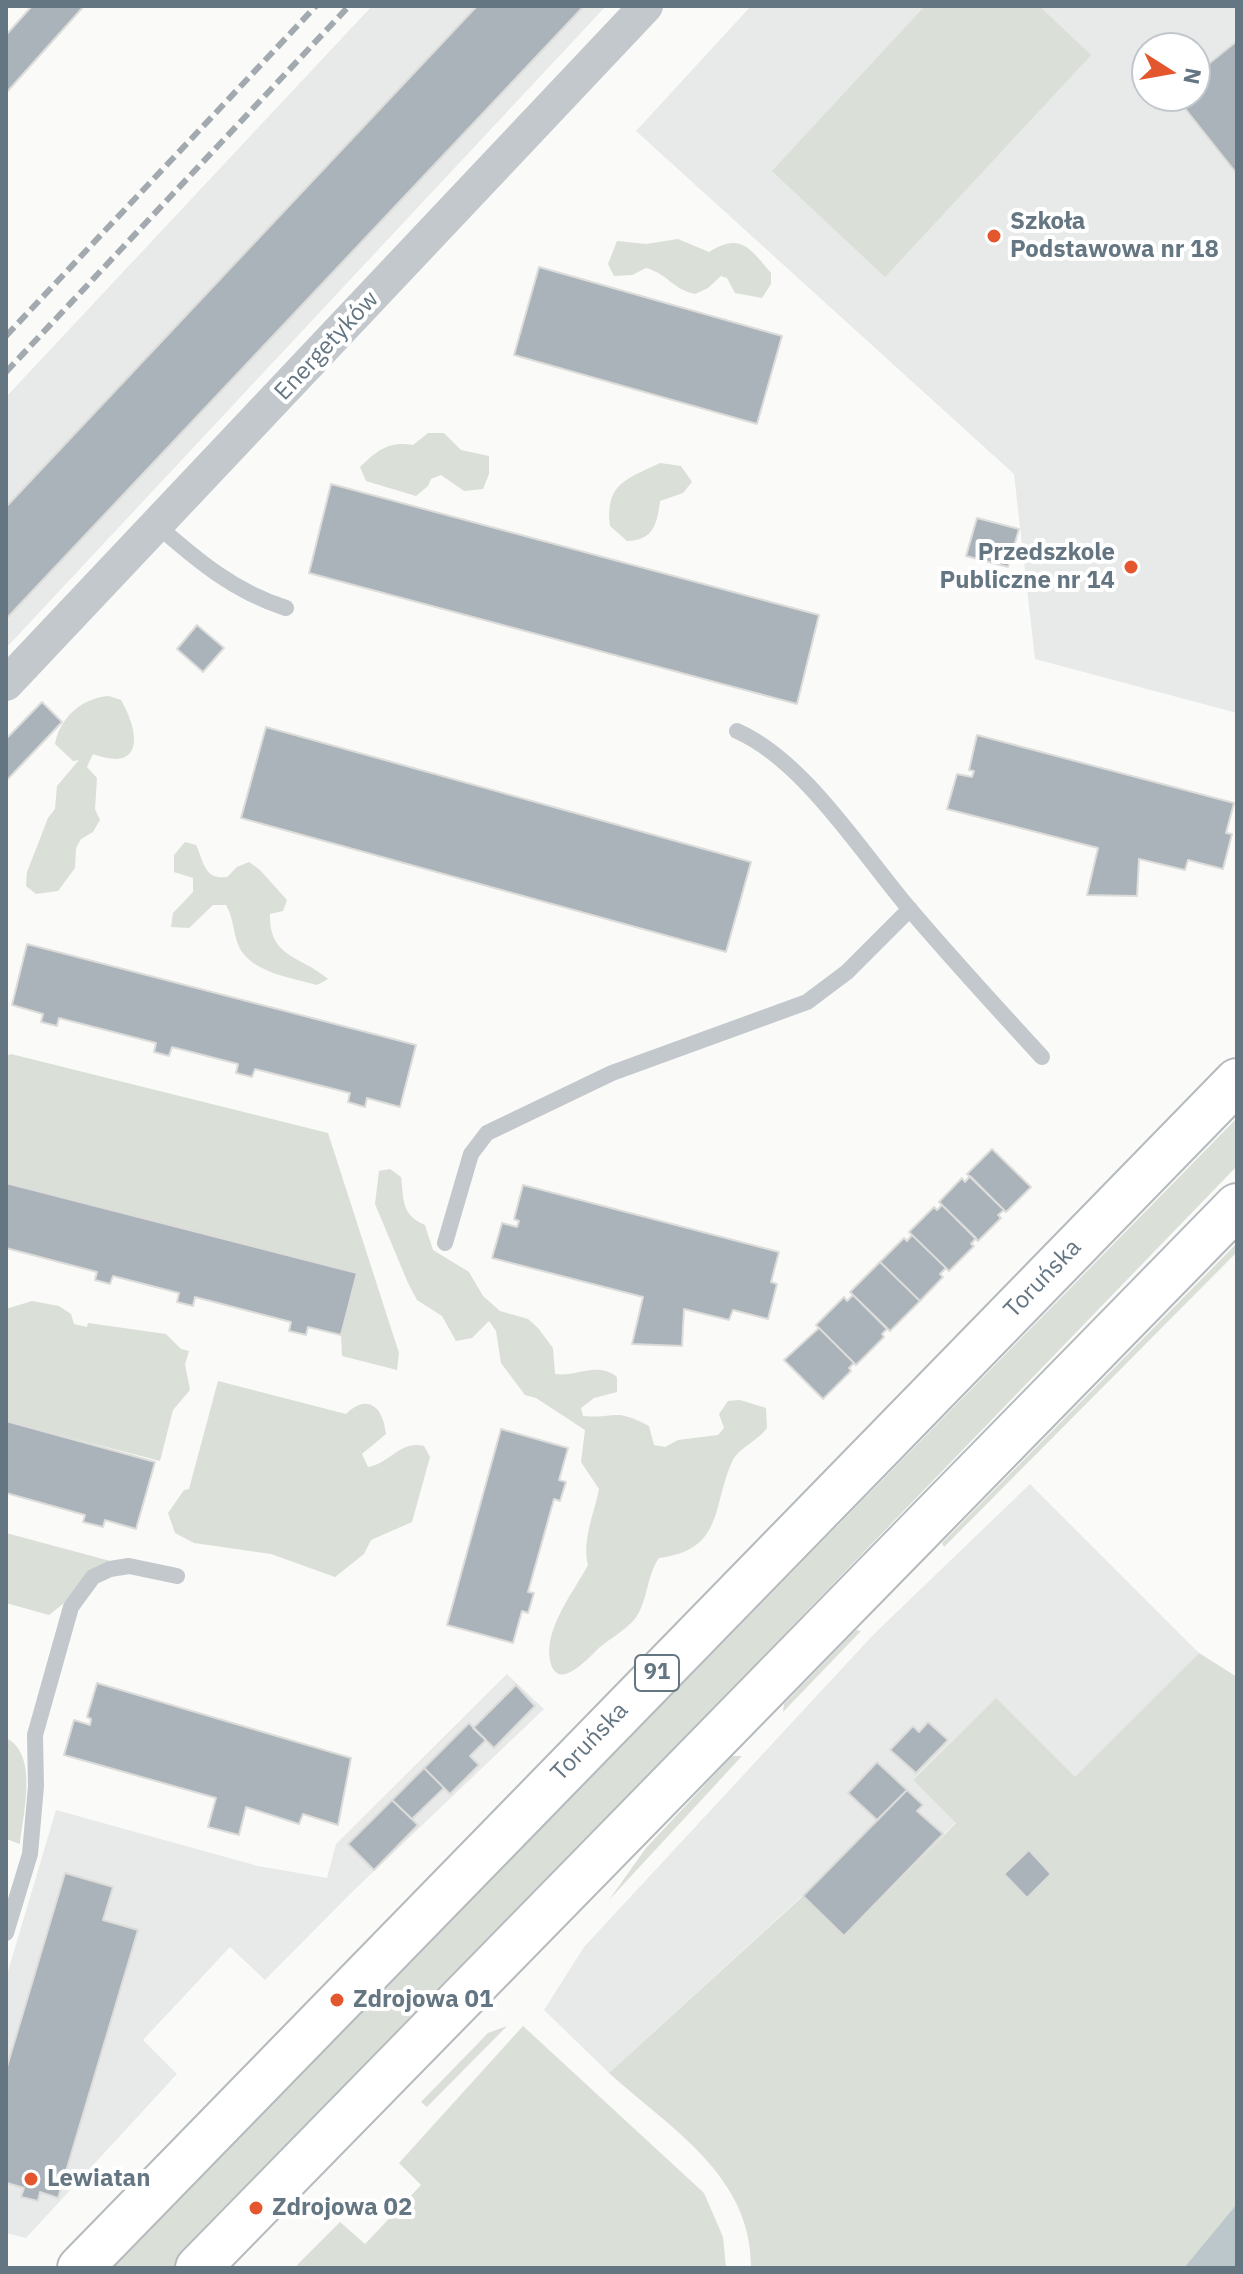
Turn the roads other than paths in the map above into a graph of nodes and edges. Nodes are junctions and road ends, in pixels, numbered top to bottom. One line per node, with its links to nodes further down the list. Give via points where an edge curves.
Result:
1 (646, 6): 2 (street, Energetyków)
2 (158, 526): 3 (lane, via 232,585); 4 (street, Energetyków)
3 (286, 608)
4 (6, 684)
5 (737, 731): 6 (lane, via 794,769)
6 (910, 909): 7 (lane); 10 (lane, via 847,972 807,1002 612,1073 487,1133 471,1154)
7 (1042, 1057)
8 (1237, 1081): 13 (main road, Toruńska / 91)
9 (1237, 1206): 14 (main road)
10 (445, 1243)
11 (177, 1576): 12 (lane, via 129,1566 110,1569 93,1577 71,1607 35,1735 30,1854)
12 (6, 1933)
13 (80, 2268)
14 (198, 2268)

